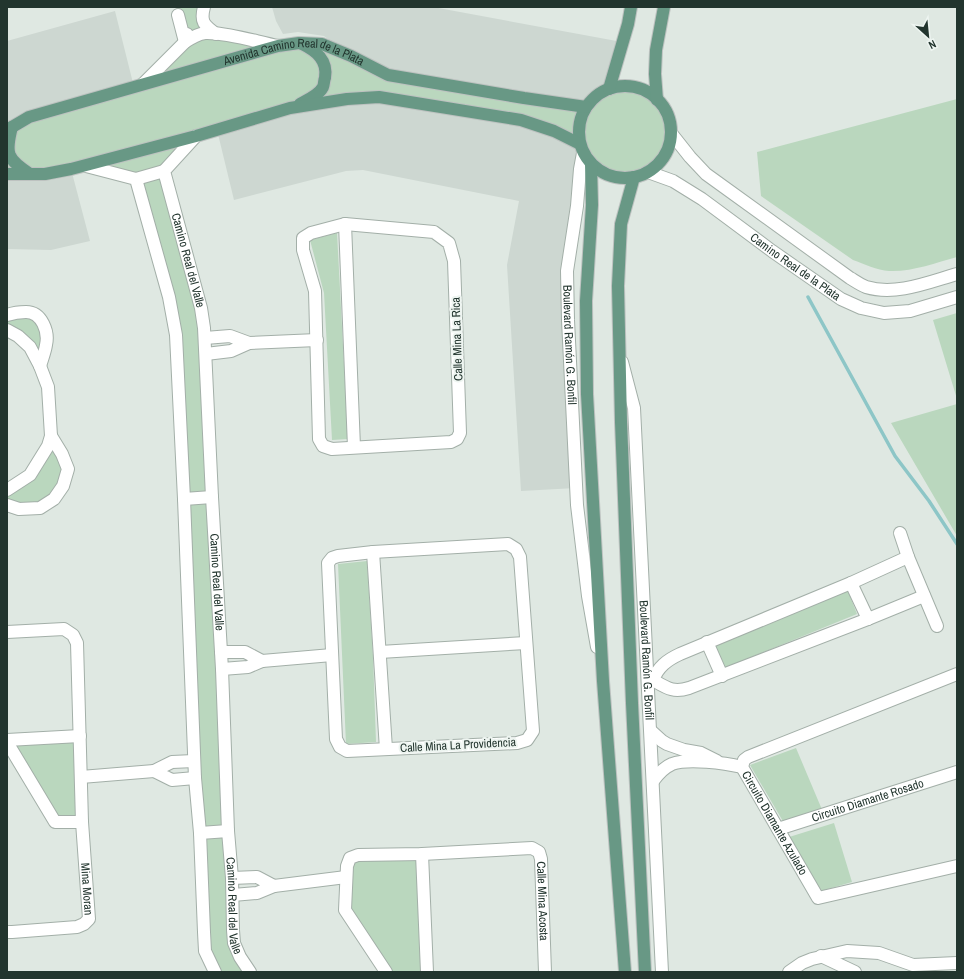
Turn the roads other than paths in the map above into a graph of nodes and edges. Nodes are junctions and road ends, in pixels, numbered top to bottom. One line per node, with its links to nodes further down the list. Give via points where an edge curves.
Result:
1 (205, 7): 5 (street, via 210,25)
2 (631, 7): 10 (main road)
3 (664, 7): 11 (main road, via 656,50)
4 (177, 11): 6 (street)
5 (216, 34): 6 (street, via 204,33); 8 (street)
6 (185, 42): 9 (street)
7 (299, 43): 8 (main road, Avenida Camino Real de la Plata); 12 (main road, Avenida Camino Real de la Plata, via 322,44 388,75); 13 (main road, via 313,50 323,60 326,72 323,88 311,98)
8 (278, 46): 9 (main road, Avenida Camino Real de la Plata)
9 (143, 84): 14 (main road, Avenida Camino Real de la Plata, via 29,117)
10 (609, 89): 11 (main road, via 624,86 638,88); 12 (main road, via 596,96)
11 (657, 100): 15 (main road, via 669,118)
12 (586, 107): 17 (main road, via 580,120 578,135)
13 (290, 108): 16 (main road); 17 (main road, via 379,97 521,120 554,131)
14 (9, 129): 23 (main road, via 8,147 11,158 16,165)
15 (671, 133): 20 (main road, via 668,148 660,162); 27 (street, Camino Real de la Plata, via 706,174 866,287 889,290 911,287)
16 (196, 136): 19 (main road); 21 (street)
17 (582, 149): 18 (main road); 60 (street, Boulevard Ramón G. Bonfil, via 567,271 568,320 577,505 588,596)
18 (591, 164): 24 (main road, via 603,173 618,178); 60 (main road, Boulevard Ramón G. Bonfil, via 592,205 586,301 587,394)
19 (86, 166): 23 (main road, via 45,174); 25 (street)
20 (648, 172): 24 (main road); 28 (street, Camino Real de la Plata, via 674,181 835,295 861,308 884,313 910,311)
21 (164, 173): 25 (street); 31 (street, Camino Real del Valle, via 201,308)
22 (7, 174): 23 (main road)
23 (31, 174)
24 (634, 177): 34 (main road, Boulevard Ramón G. Bonfil, via 621,224 618,286)
25 (137, 181): 41 (street, via 169,297 176,334)
26 (345, 224): 32 (street, Calle Mina La Rica, via 311,233 303,238 303,250 315,291); 38 (street); 38 (street, Calle Mina La Rica, via 434,232 449,242 454,261 460,433 457,439 451,442)
27 (957, 274)
28 (957, 297)
29 (7, 315): 36 (street, via 27,312 38,317 43,324 47,333 47,344)
30 (7, 330): 36 (street, via 30,347)
31 (205, 338): 33 (street, via 230,336); 35 (street, Camino Real del Valle)
32 (317, 340): 33 (street); 38 (street, Calle Mina La Rica, via 319,439 323,446 332,449)
33 (249, 342): 35 (street, via 231,351)
34 (619, 351): 61 (street, Boulevard Ramón G. Bonfil, via 634,408); 94 (main road, Boulevard Ramón G. Bonfil, via 632,697)
35 (206, 354): 40 (street, Camino Real del Valle)
36 (40, 366): 37 (street, via 48,387)
37 (51, 436): 39 (street, via 48,446 30,475); 42 (street, via 68,469 63,486 54,499 40,508 19,509)
38 (354, 447)
39 (7, 490)
40 (212, 497): 41 (street); 53 (street, Camino Real del Valle)
41 (184, 499): 66 (street)
42 (7, 505)
43 (900, 533): 45 (street)
44 (373, 552): 52 (street, Calle Mina La Providencia, via 508,544 516,549 520,557); 54 (street, Calle Mina La Providencia); 55 (street, Calle Mina La Providencia, via 338,556 328,563)
45 (908, 557): 46 (street); 47 (street)
46 (851, 583): 48 (street); 51 (street)
47 (924, 596): 48 (street); 49 (street)
48 (868, 619): 59 (street)
49 (938, 626)
50 (7, 632): 63 (street, Mina Moran, via 64,629 73,635 77,643)
51 (707, 642): 59 (street); 61 (street, via 670,659)
52 (526, 643): 54 (street); 65 (street, Calle Mina La Providencia, via 533,731 527,740 517,743)
53 (221, 652): 56 (street, via 246,652); 57 (street, Camino Real del Valle)
54 (380, 652): 65 (street, Calle Mina La Providencia)
55 (332, 655): 56 (street); 65 (street, Calle Mina La Providencia, via 336,739 340,747 346,751)
56 (262, 661): 57 (street, via 248,667)
57 (222, 669): 76 (street, Camino Real del Valle)
58 (957, 674): 68 (street, Circuito Diamante Azulado, via 748,757)
59 (722, 676): 61 (street, via 682,690 667,689)
60 (604, 681): 93 (main road, Boulevard Ramón G. Bonfil)
61 (650, 681): 62 (street, Boulevard Ramón G. Bonfil)
62 (651, 731): 67 (street, via 662,742 701,753); 73 (street, Boulevard Ramón G. Bonfil)
63 (80, 736): 64 (street); 71 (street, Mina Moran)
64 (7, 741): 74 (street, via 55,822)
65 (386, 749)
66 (194, 761): 69 (street, via 172,762); 72 (street)
67 (721, 763): 68 (street); 73 (street, via 678,762 663,769)
68 (742, 767): 75 (street, Circuito Diamante Azulado)
69 (154, 772): 71 (street); 72 (street, via 172,780)
70 (957, 772): 75 (street, Circuito Diamante Rosado)
71 (81, 777): 74 (street, Mina Moran)
72 (195, 778): 77 (street)
73 (653, 781): 95 (street, Boulevard Ramón G. Bonfil)
74 (82, 822): 84 (street, Mina Moran, via 89,919 77,927)
75 (778, 829): 79 (street, Circuito Diamante Azulado, via 818,898)
76 (228, 831): 77 (street); 81 (street, Camino Real del Valle)
77 (200, 833): 88 (street, via 205,951)
78 (422, 854): 80 (street, Calle Mina Acosta, via 358,855 350,858); 91 (street); 92 (street, Calle Mina Acosta, via 532,848 539,852)
79 (957, 866)
80 (346, 877): 82 (street); 90 (street, Calle Mina Acosta, via 345,910)
81 (232, 878): 82 (street, via 257,877); 83 (street, Camino Real del Valle)
82 (274, 886): 83 (street, via 257,893)
83 (232, 895): 89 (street, Camino Real del Valle, via 234,943)
84 (7, 932)
85 (821, 956): 87 (street, via 847,951 879,953); 96 (street, via 802,963); 97 (street)
86 (957, 963): 87 (street)
87 (896, 966)
88 (215, 972)
89 (250, 972)
90 (386, 972)
91 (427, 972)
92 (545, 972)
93 (625, 972)
94 (646, 972)
95 (662, 972)
96 (789, 972)
97 (855, 972)

